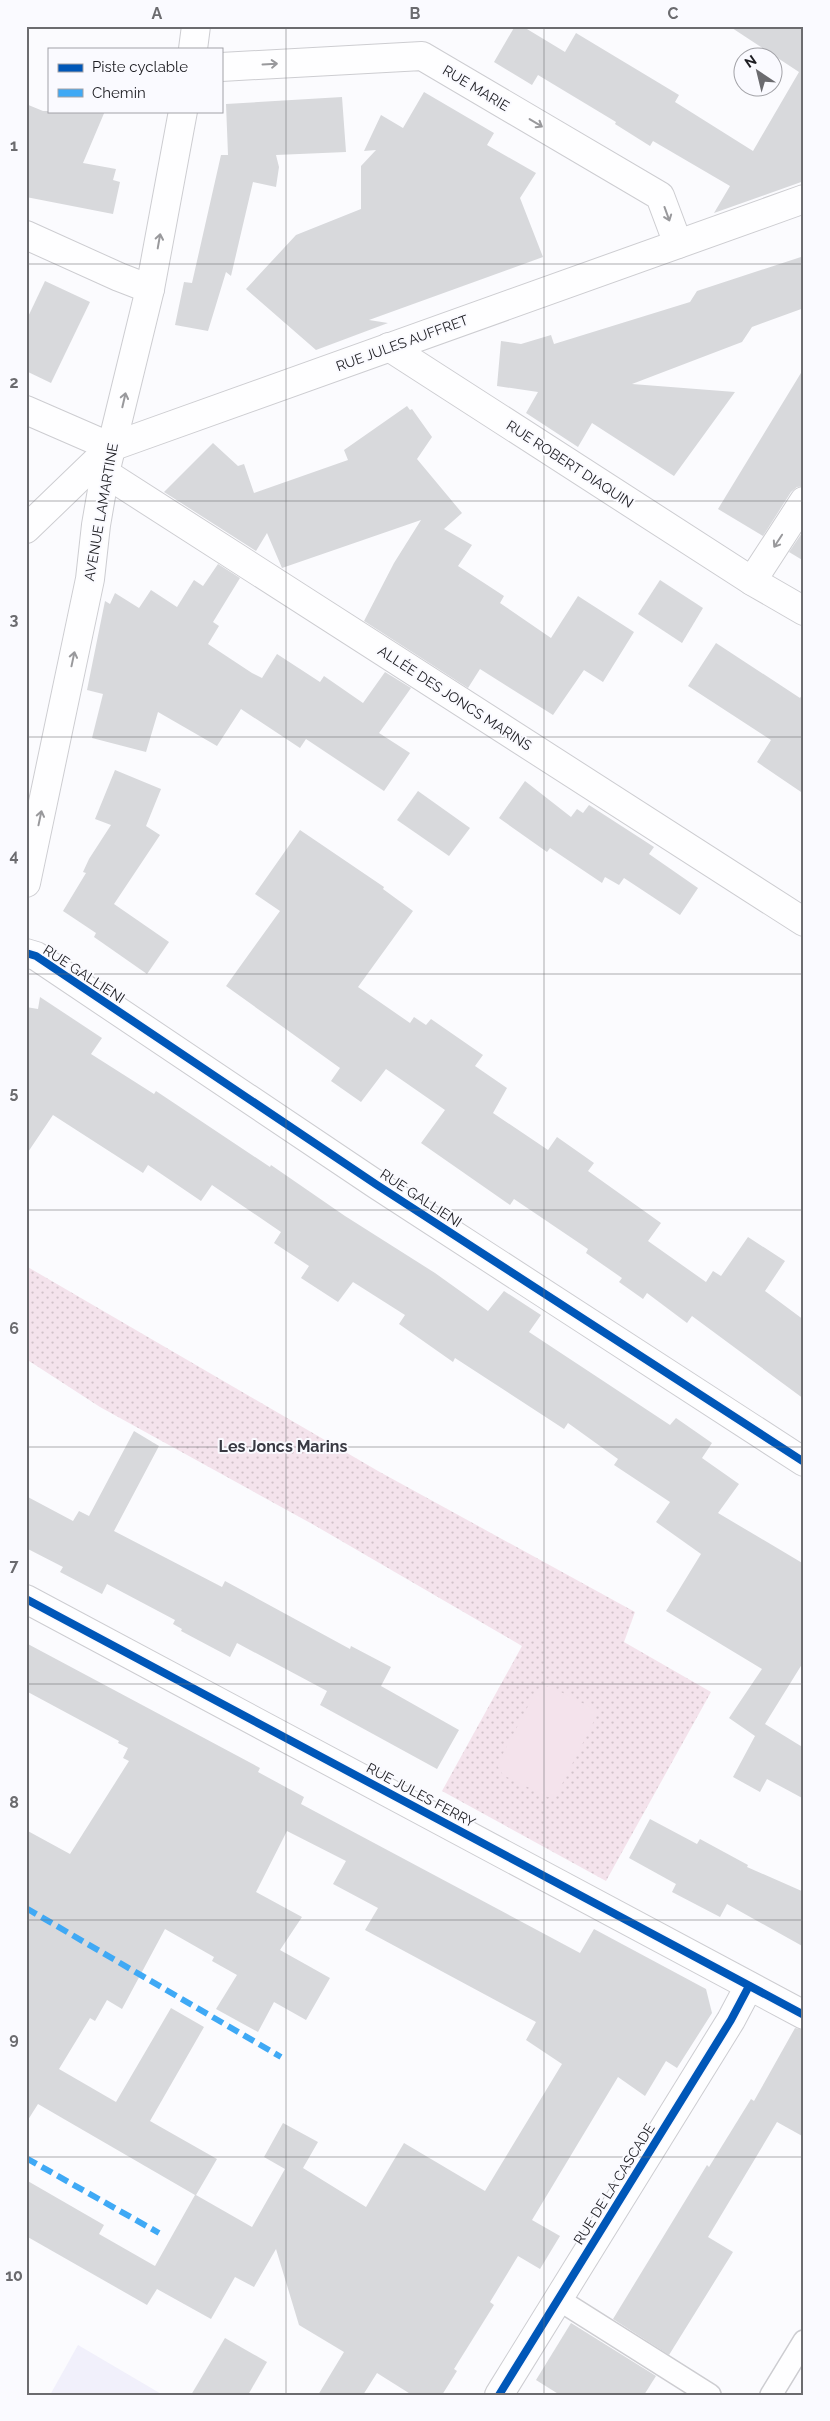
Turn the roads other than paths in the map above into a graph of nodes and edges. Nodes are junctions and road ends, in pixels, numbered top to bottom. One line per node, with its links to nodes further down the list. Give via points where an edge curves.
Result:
1 (196, 26): 2 (street)
2 (193, 48)
3 (222, 67): 7 (street, RUE MARIE, one-way to 7, via 422,56 660,196)
4 (183, 112): 8 (street, AVENUE LAMARTINE, one-way to 4)
5 (804, 199): 7 (street, RUE JULES AUFFRET)
6 (26, 235): 8 (street)
7 (678, 244): 9 (street, RUE JULES AUFFRET)
8 (150, 289): 11 (street, AVENUE LAMARTINE, one-way to 8)
9 (389, 347): 11 (street, RUE JULES AUFFRET); 14 (street, RUE ROBERT DIAQUIN)
10 (26, 410): 11 (street, ALLÉE DES JONCS MARINS)
11 (108, 460): 13 (street, RUE JULES AUFFRET); 16 (street, AVENUE LAMARTINE, one-way to 11, via 90,579); 17 (street, ALLÉE DES JONCS MARINS)
12 (804, 501): 14 (street, one-way to 14)
13 (26, 529)
14 (752, 581): 15 (street, RUE ROBERT DIAQUIN)
15 (804, 611)
16 (26, 883)
17 (804, 922)
18 (26, 953): 19 (street, RUE GALLIENI, via 36,956 377,1185)
19 (804, 1462)
20 (26, 1599): 21 (street, RUE JULES FERRY)
21 (749, 1986): 22 (street, RUE JULES FERRY); 23 (street, RUE DE LA CASCADE)
22 (804, 2015)
23 (558, 2299): 25 (street, RUE DE LA CASCADE); 26 (lane)
24 (804, 2341): 27 (lane)
25 (498, 2395)
26 (710, 2395)
27 (771, 2395)

